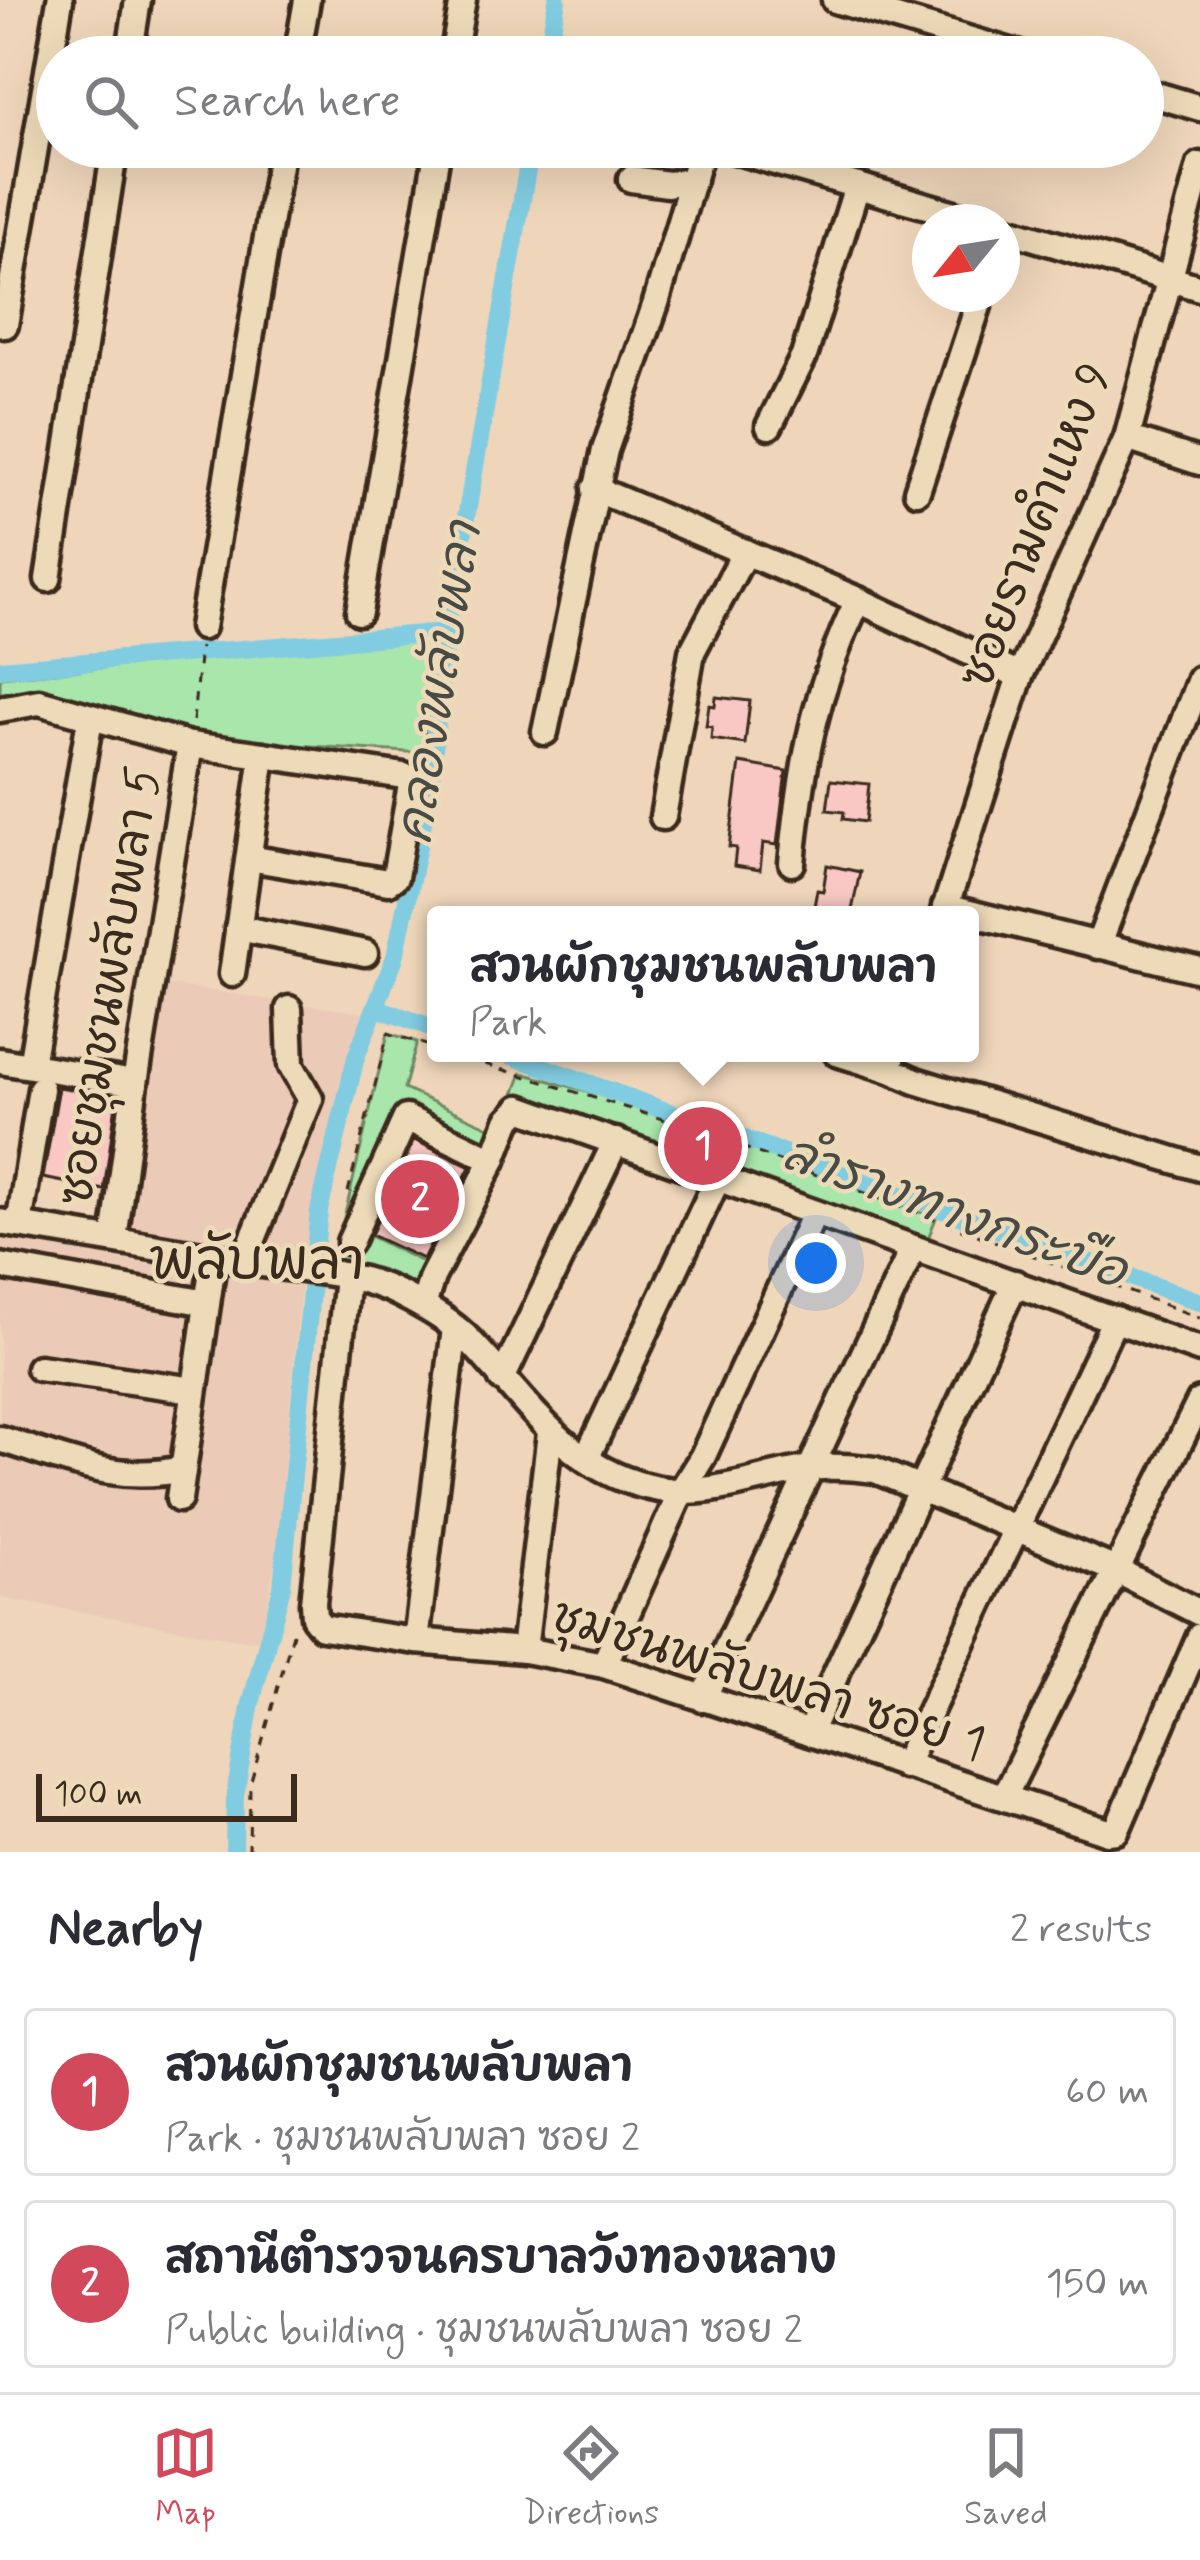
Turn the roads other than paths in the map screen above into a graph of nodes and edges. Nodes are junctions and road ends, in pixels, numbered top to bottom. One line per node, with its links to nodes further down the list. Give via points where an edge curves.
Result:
1 (60, 0): 6 (street)
2 (138, 0): 7 (street)
3 (307, 0): 8 (street)
4 (463, 0): 9 (street)
5 (835, 0): 10 (street)
6 (54, 36)
7 (132, 36)
8 (301, 36)
9 (457, 36)
10 (957, 36)
11 (1164, 97): 12 (street)
12 (1200, 108)
13 (36, 142): 28 (street)
14 (1200, 165): 25 (street, ซอยรามคำแหง 9)
15 (112, 168): 35 (street)
16 (278, 168): 38 (street)
17 (434, 168): 37 (street)
18 (696, 168): 21 (street)
19 (795, 168): 22 (street)
20 (631, 179): 21 (street)
21 (693, 180): 32 (street)
22 (857, 186): 23 (street); 29 (street, via 804,356)
23 (917, 204)
24 (1020, 235): 25 (street)
25 (1170, 278): 26 (street); 30 (street, ซอยรามคำแหง 9)
26 (1200, 287)
27 (976, 312): 33 (street)
28 (5, 325)
29 (769, 426)
30 (1127, 438): 31 (street); 39 (street, ซอยรามคำแหง 9)
31 (1200, 462)
32 (595, 489): 34 (street); 43 (street)
33 (917, 491)
34 (745, 552): 36 (street); 46 (street, via 692,652)
35 (48, 579)
36 (858, 600): 39 (street); 48 (street, via 808,736)
37 (359, 612)
38 (202, 627)
39 (1021, 676): 49 (street, ซอยรามคำแหง 9)
40 (1200, 679): 52 (street)
41 (0, 709): 42 (street, via 39,702)
42 (90, 719): 44 (street); 59 (street)
43 (545, 732)
44 (190, 746): 45 (street); 60 (street, ซอยชุมชนพลับพลา 5)
45 (263, 755): 47 (street); 47 (street, via 404,776 411,784 388,882)
46 (663, 817)
47 (249, 859): 51 (street)
48 (792, 863)
49 (946, 906)
50 (979, 919): 52 (street)
51 (238, 928): 53 (street); 55 (street)
52 (1098, 946): 54 (street)
53 (365, 953)
54 (1200, 970)
55 (232, 974)
56 (289, 1009): 72 (street, via 291,1065 310,1099)
57 (0, 1060): 59 (street)
58 (892, 1062): 64 (street, via 916,1081)
59 (31, 1065): 60 (street)
60 (135, 1083): 68 (street, ซอยชุมชนพลับพลา 5)
61 (41, 1089): 67 (street)
62 (616, 1141): 63 (street, via 520,1108); 65 (street); 82 (street)
63 (493, 1160): 69 (street, via 406,1118); 77 (street)
64 (1200, 1168)
65 (718, 1178): 66 (street); 87 (street)
66 (814, 1214): 70 (street); 91 (street)
67 (10, 1223): 68 (street)
68 (114, 1240): 71 (street)
69 (350, 1242)
70 (913, 1248): 75 (street); 88 (street)
71 (214, 1256): 72 (street); 76 (street)
72 (244, 1261): 74 (street)
73 (0, 1266): 76 (street)
74 (347, 1277): 77 (street); 97 (street, ชุมชนพลับพลา ซอย 1, via 314,1617 335,1631)
75 (1015, 1283): 78 (street); 90 (street)
76 (207, 1303): 83 (street)
77 (423, 1306): 79 (street)
78 (1115, 1318): 80 (street); 93 (street)
79 (455, 1328): 82 (street); 97 (street)
80 (1200, 1350)
81 (39, 1368): 83 (street)
82 (502, 1379): 85 (street)
83 (194, 1390): 89 (street)
84 (1200, 1401): 94 (street)
85 (550, 1433): 87 (street); 98 (street)
86 (0, 1438): 89 (street, via 118,1475)
87 (586, 1459): 91 (street, via 626,1479)
88 (809, 1468): 90 (street, via 875,1470); 91 (street); 100 (street)
89 (183, 1469): 92 (street)
90 (920, 1489): 93 (street); 101 (street)
91 (682, 1490): 99 (street)
92 (179, 1499)
93 (1017, 1527): 94 (street); 102 (street)
94 (1114, 1569): 95 (street); 103 (street)
95 (1200, 1612)
96 (1200, 1636): 103 (street, ชุมชนพลับพลา ซอย 1, via 1119,1825 1108,1832)
97 (416, 1641): 98 (street, ชุมชนพลับพลา ซอย 1)
98 (524, 1650): 99 (street, ชุมชนพลับพลา ซอย 1)
99 (604, 1666): 100 (street, ชุมชนพลับพลา ซอย 1)
100 (703, 1699): 101 (street, ชุมชนพลับพลา ซอย 1)
101 (808, 1732): 102 (street, ชุมชนพลับพลา ซอย 1)
102 (904, 1766): 103 (street, ชุมชนพลับพลา ซอย 1)
103 (1004, 1795)

